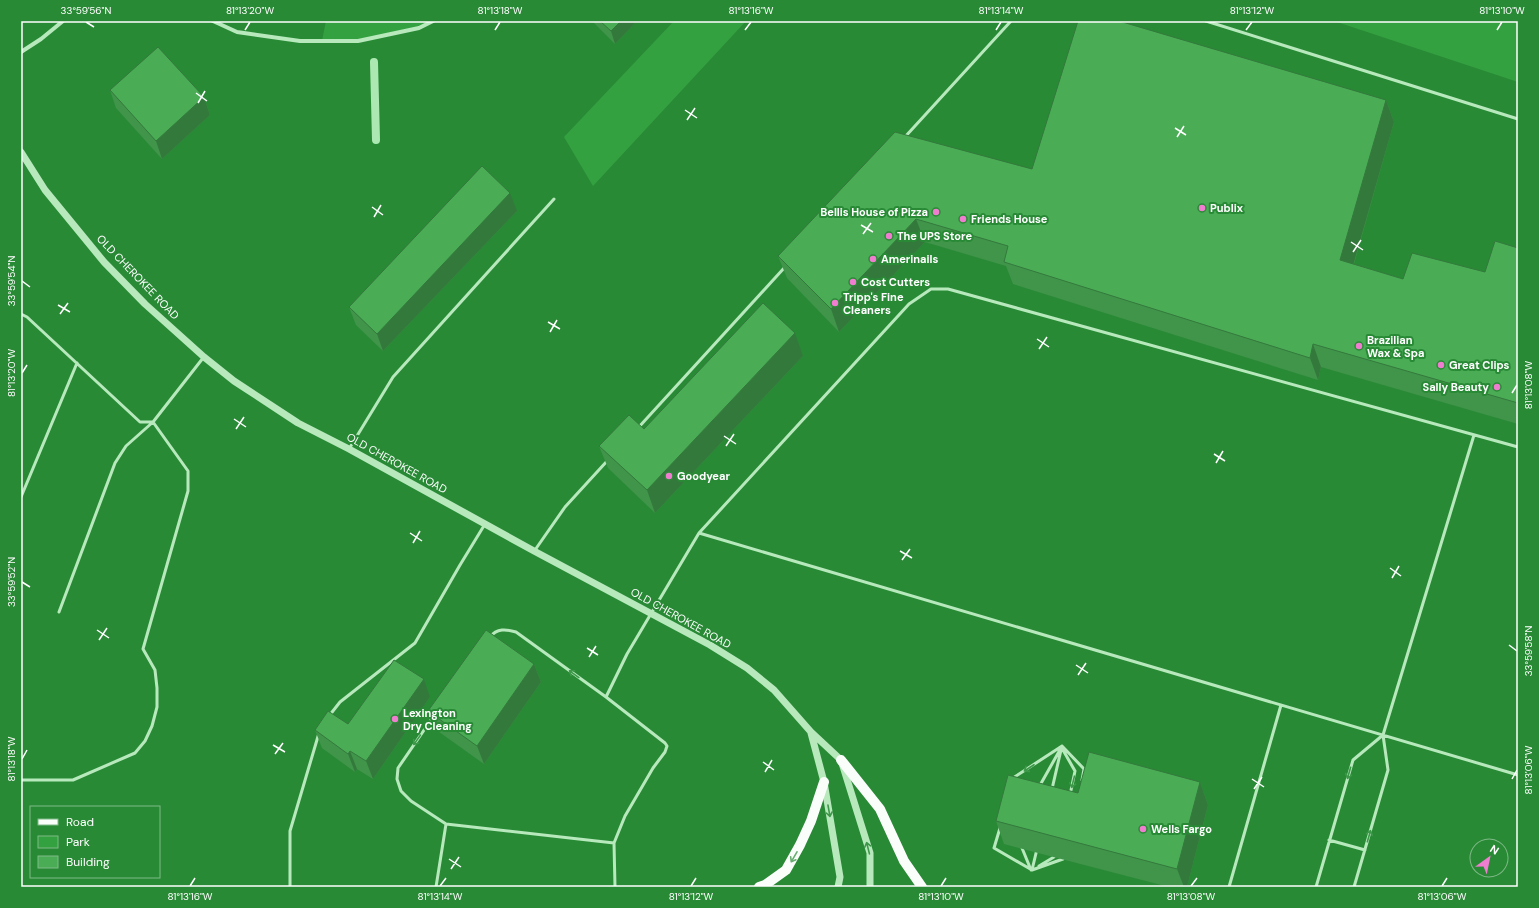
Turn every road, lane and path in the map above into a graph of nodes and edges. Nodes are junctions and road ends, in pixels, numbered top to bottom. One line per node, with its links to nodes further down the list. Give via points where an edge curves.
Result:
1 (63, 21): 6 (street)
2 (214, 21): 3 (street, via 237,32 300,41 358,41 418,28)
3 (433, 21)
4 (1011, 21): 8 (lane)
5 (1206, 21): 7 (lane)
6 (21, 52)
7 (1518, 119)
8 (898, 144)
9 (21, 152): 13 (street, OLD CHEROKEE ROAD, via 45,190 104,262 145,304)
10 (554, 199): 19 (lane, via 393,377)
11 (786, 267): 16 (lane)
12 (21, 314): 14 (lane)
13 (204, 357): 15 (lane); 19 (street, OLD CHEROKEE ROAD, via 234,381 298,423)
14 (77, 363): 15 (lane, via 140,422); 21 (lane)
15 (153, 422): 25 (lane, via 126,446 115,463); 39 (lane, via 188,471 188,492 143,649 155,670 157,707 152,726 135,753 73,780)
16 (636, 430)
17 (1474, 435): 18 (lane); 23 (lane, via 948,289 931,289 909,304); 34 (lane)
18 (1518, 447)
19 (349, 450): 22 (street, OLD CHEROKEE ROAD)
20 (609, 460): 24 (lane, via 565,507)
21 (21, 497)
22 (486, 524): 24 (street, OLD CHEROKEE ROAD); 31 (lane, via 415,643 340,702)
23 (699, 533): 26 (lane); 29 (lane)
24 (534, 551): 26 (street, OLD CHEROKEE ROAD)
25 (59, 612)
26 (652, 613): 28 (lane, via 627,654); 33 (street, OLD CHEROKEE ROAD, via 747,668 774,690)
27 (487, 640): 28 (lane, one-way to 27, via 516,632 499,630)
28 (606, 697): 49 (lane, via 667,746 625,816)
29 (1281, 705): 34 (lane); 62 (lane)
30 (435, 714): 45 (lane, one-way to 45, via 398,768 397,779 401,791 411,801)
31 (328, 717)
32 (320, 728): 55 (lane, via 290,830)
33 (811, 732): 36 (street, OLD CHEROKEE ROAD); 40 (street, OLD CHEROKEE ROAD)
34 (1383, 735): 37 (lane); 48 (lane, one-way to 48, via 1353,760); 52 (lane, one-way to 34, via 1388,770)
35 (1062, 746): 38 (lane, one-way to 38); 41 (lane, via 1084,769); 42 (lane); 43 (lane); 44 (lane, one-way to 44, via 1075,771)
36 (841, 760): 60 (street, OLD CHEROKEE ROAD, one-way to 36, via 870,853); 61 (main road, via 880,810 904,861)
37 (1518, 775)
38 (1012, 778)
39 (21, 780)
40 (824, 782): 58 (main road, one-way to 58, via 800,845 786,870); 59 (street, OLD CHEROKEE ROAD, one-way to 59, via 840,877)
41 (1081, 784)
42 (1039, 788)
43 (1052, 791)
44 (1068, 802)
45 (446, 824): 49 (lane); 56 (lane)
46 (1000, 825): 54 (lane, via 994,848)
47 (1023, 840): 54 (lane, via 1022,848)
48 (1329, 840): 52 (lane); 63 (lane)
49 (614, 843): 57 (lane)
50 (1038, 845): 54 (lane)
51 (1056, 850): 54 (lane, via 1054,857)
52 (1365, 850): 64 (lane)
53 (1066, 851): 54 (lane, via 1063,859)
54 (1032, 870)
55 (290, 887)
56 (436, 887)
57 (615, 887)
58 (759, 887)
59 (838, 887)
60 (870, 887)
61 (922, 887)
62 (1228, 887)
63 (1316, 887)
64 (1354, 887)

